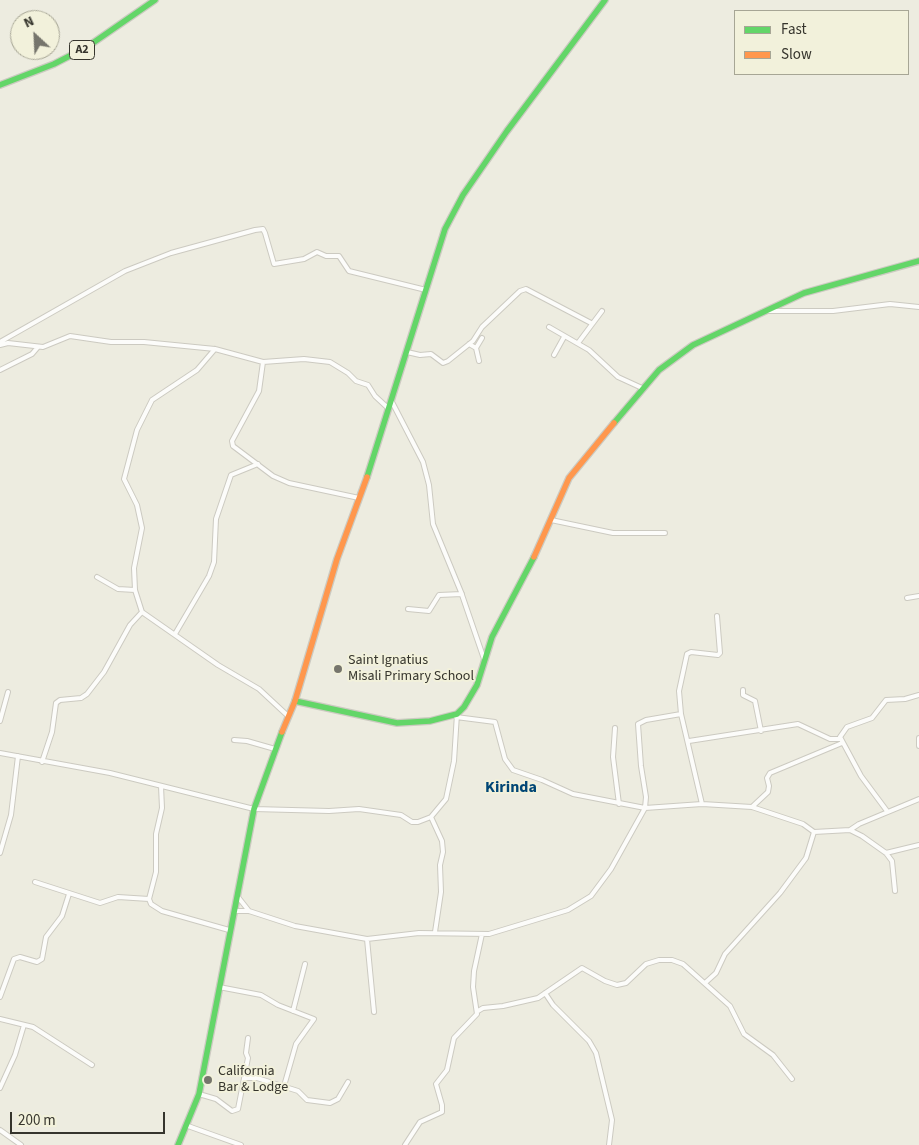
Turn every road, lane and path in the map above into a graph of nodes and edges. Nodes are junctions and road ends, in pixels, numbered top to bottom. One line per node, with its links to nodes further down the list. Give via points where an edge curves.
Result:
1 (155, 0): 3 (street, A2, via 87,47)
2 (605, 0): 5 (street, via 463,195 445,229)
3 (0, 85)
4 (919, 261): 8 (street, via 804,293)
5 (426, 290): 13 (street, via 350,271 338,256 317,252 304,259 274,264 262,229 171,253 125,271); 19 (street)
6 (919, 307): 8 (street, via 890,304 834,311)
7 (602, 311): 9 (street)
8 (764, 311): 24 (street, via 680,353)
9 (591, 324): 14 (street); 15 (street, via 526,289 482,327)
10 (549, 327): 11 (street)
11 (564, 337): 14 (street); 20 (street)
12 (482, 338): 17 (street)
13 (0, 343): 16 (street)
14 (578, 343): 24 (street, via 612,372)
15 (469, 344): 17 (street); 19 (street, via 458,355 442,363 431,354)
16 (39, 347): 18 (street, via 51,346 70,336); 23 (street)
17 (476, 348): 21 (street)
18 (215, 350): 22 (street); 32 (street, via 197,370 152,400 137,430 124,479 137,504 142,528 134,568)
19 (407, 352): 25 (street)
20 (554, 355)
21 (479, 361)
22 (263, 362): 26 (street, via 304,359 330,362 356,381 368,385); 27 (street, via 259,392 231,443)
23 (0, 370)
24 (642, 388): 29 (street, via 569,478)
25 (391, 400): 26 (street); 33 (street, via 423,462 433,524)
26 (389, 409): 28 (street)
27 (258, 464): 28 (street, via 289,483); 39 (street, via 230,475 216,519 214,562)
28 (359, 498): 44 (street, via 337,559)
29 (551, 520): 30 (street, via 613,533); 40 (street, via 492,637)
30 (665, 533)
31 (97, 578): 32 (street, via 118,589)
32 (134, 590): 37 (street)
33 (462, 594): 36 (street, via 439,595 429,611); 40 (street)
34 (919, 596): 35 (street)
35 (907, 598)
36 (408, 609)
37 (142, 612): 39 (street); 59 (street, via 130,625 88,694 56,703 52,732)
38 (717, 616): 45 (street, via 719,654 691,652 684,660 679,691)
39 (175, 634): 47 (street, via 259,689)
40 (485, 661): 46 (street, via 477,685)
41 (743, 690): 50 (street, via 743,695 755,700)
42 (8, 692): 48 (street)
43 (919, 695): 54 (street, via 905,700 886,700 872,718 847,727 841,734)
44 (295, 701): 46 (street, via 397,723); 47 (street)
45 (681, 714): 53 (street); 64 (street, via 638,724)
46 (457, 715): 62 (street, via 495,722 505,759 513,770 573,794); 68 (street, via 450,788 443,804)
47 (288, 716): 56 (street)
48 (0, 721)
49 (615, 728): 62 (street, via 613,757)
50 (760, 731): 53 (street); 54 (street, via 798,724)
51 (919, 738): 55 (street)
52 (234, 740): 56 (street)
53 (689, 741): 63 (street)
54 (841, 741): 65 (street, via 771,772 768,792); 67 (street, via 861,776)
55 (919, 746)
56 (275, 749): 66 (street)
57 (0, 753): 58 (street)
58 (18, 756): 59 (street); 72 (street, via 11,815)
59 (42, 762): 60 (street, via 110,773)
60 (161, 786): 66 (street); 78 (street, via 156,872)
61 (919, 799): 67 (street)
62 (619, 804): 64 (street)
63 (702, 804): 64 (street); 65 (street)
64 (645, 808): 83 (street, via 600,885 580,904)
65 (752, 808): 70 (street, via 803,824)
66 (254, 809): 68 (street, via 359,809 401,815 412,822); 77 (street)
67 (887, 811): 69 (street)
68 (431, 817): 82 (street, via 442,841 443,852)
69 (850, 830): 70 (street); 73 (street)
70 (814, 832): 86 (street, via 806,858 780,893 725,954 716,973)
71 (919, 845): 73 (street)
72 (0, 853)
73 (886, 853): 75 (street, via 894,866)
74 (35, 882): 76 (street)
75 (895, 891)
76 (69, 894): 78 (street, via 100,903 118,897); 89 (street, via 62,916 46,937 42,959 37,962 20,957 14,959)
77 (238, 897): 79 (street); 80 (street)
78 (149, 899): 81 (street, via 152,906 162,912)
79 (234, 911): 80 (street); 81 (street)
80 (249, 911): 84 (street, via 295,926)
81 (229, 930): 87 (street)
82 (435, 932): 83 (street); 84 (street)
83 (482, 934): 90 (street, via 474,972)
84 (367, 939): 94 (street)
85 (305, 964): 92 (street)
86 (705, 983): 88 (street, via 683,964 659,960 646,964 626,983 618,985 582,968); 100 (street, via 732,1009 744,1034 773,1055)
87 (219, 988): 92 (street, via 261,996); 104 (street)
88 (545, 993): 91 (street, via 538,998); 111 (street, via 596,1053 612,1120)
89 (0, 997)
90 (476, 1003): 91 (street); 93 (street)
91 (483, 1008): 93 (street)
92 (293, 1010): 102 (street, via 311,1016 314,1021 296,1044)
93 (478, 1011): 110 (street, via 474,1020 454,1038 447,1070 436,1084 442,1112 420,1122)
94 (374, 1012)
95 (0, 1019): 96 (street)
96 (24, 1025): 98 (street, via 46,1034); 103 (street)
97 (248, 1038): 99 (street)
98 (92, 1065)
99 (245, 1078): 102 (street); 104 (street, via 235,1110)
100 (792, 1079)
101 (348, 1082): 102 (street, via 338,1099 330,1103 307,1100 298,1091)
102 (284, 1086)
103 (0, 1088)
104 (199, 1094): 105 (street)
105 (188, 1126): 108 (street); 109 (street)
106 (0, 1130): 107 (street)
107 (21, 1145)
108 (178, 1145)
109 (241, 1145)
110 (405, 1145)
111 (609, 1145)

